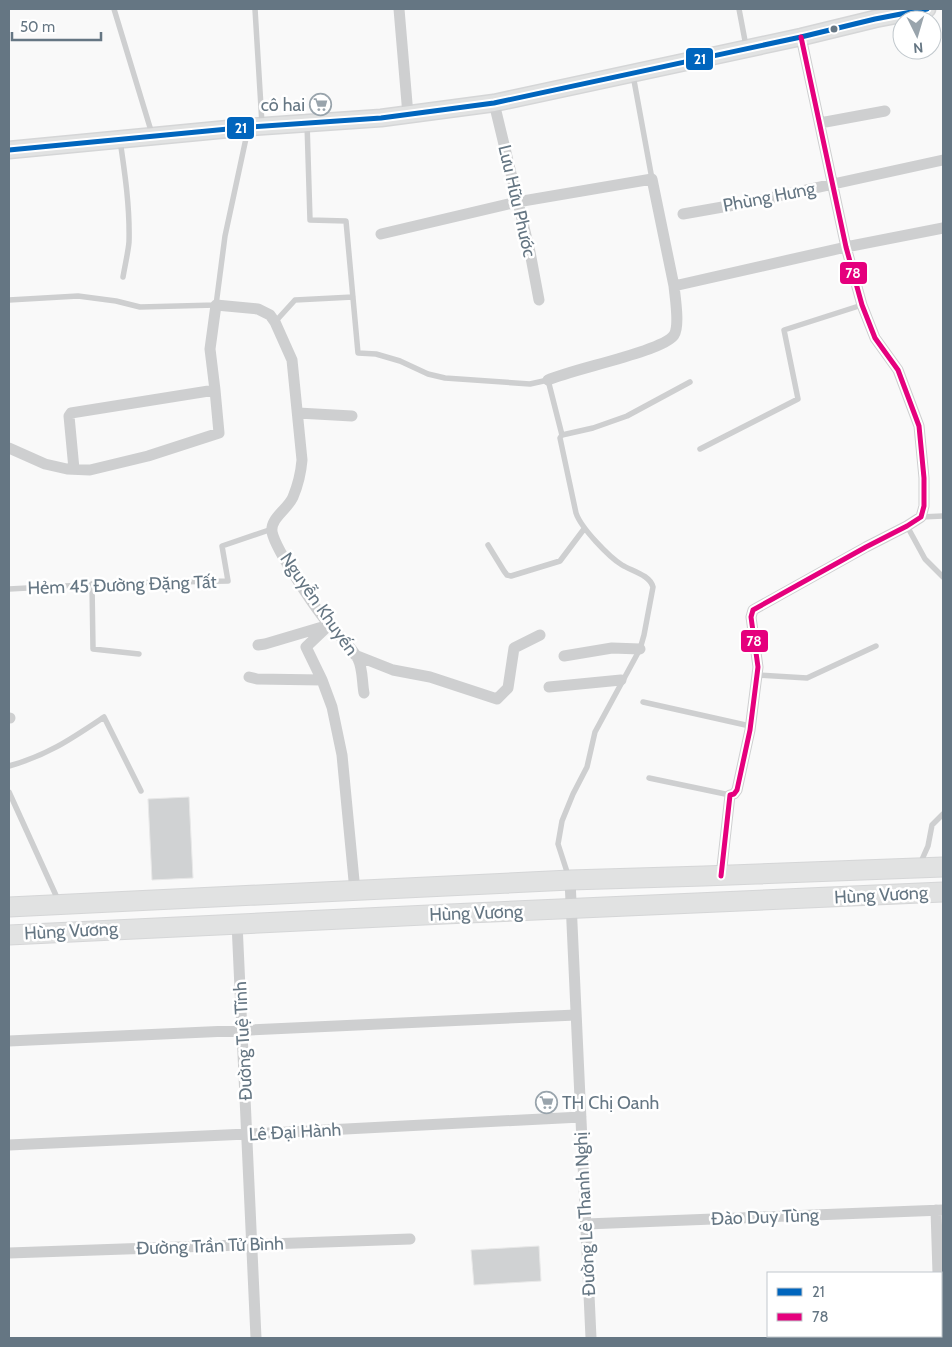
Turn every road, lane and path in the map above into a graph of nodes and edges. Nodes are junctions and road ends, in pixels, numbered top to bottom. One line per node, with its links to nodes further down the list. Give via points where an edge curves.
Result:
1 (114, 9): 16 (lane)
2 (255, 9): 15 (lane)
3 (738, 9): 8 (lane)
4 (926, 9): 6 (main road)
5 (402, 10): 12 (street)
6 (874, 14): 7 (main road)
7 (801, 37): 8 (main road); 14 (street)
8 (747, 48): 9 (main road)
9 (632, 73): 10 (main road); 20 (lane)
10 (494, 103): 12 (main road); 22 (street, Lưu Hữu Phước)
11 (885, 111): 14 (street)
12 (408, 115): 13 (main road)
13 (307, 123): 15 (main road); 29 (lane, via 310,220 346,221)
14 (820, 123): 21 (street)
15 (255, 127): 16 (main road); 32 (lane, via 225,236)
16 (153, 136): 17 (main road)
17 (120, 139): 18 (main road); 27 (lane, via 129,244)
18 (9, 150)
19 (943, 160): 21 (street, Phùng Hưng)
20 (652, 179): 22 (street); 28 (street)
21 (834, 184): 23 (street, Phùng Hưng); 26 (street)
22 (518, 202): 25 (street); 31 (street, Lưu Hữu Phước)
23 (683, 214)
24 (943, 228): 26 (street)
25 (381, 234)
26 (846, 247): 28 (street); 33 (street)
27 (123, 277)
28 (674, 286): 35 (street, via 676,330 666,342)
29 (353, 297): 34 (lane, via 295,300); 35 (lane, via 358,353 376,354 400,361 423,373 446,378 530,384)
30 (9, 300): 32 (lane, via 78,296 140,307)
31 (539, 300)
32 (216, 305): 34 (street, via 258,310 270,315); 37 (street, via 210,349)
33 (862, 305): 42 (lane, via 784,330 798,399); 44 (street, via 874,338 898,370 919,426 924,478)
34 (275, 322): 38 (street, via 292,360)
35 (548, 380): 40 (lane)
36 (690, 382): 40 (lane, via 620,418)
37 (215, 390): 43 (street, via 220,429 216,435 118,464 90,470); 43 (street, via 71,414)
38 (298, 413): 39 (street); 47 (street, via 301,467 293,498 276,518)
39 (352, 416)
40 (562, 435): 48 (lane, via 560,444 576,513)
41 (9, 448): 43 (street, via 46,464)
42 (700, 449)
43 (74, 469)
44 (922, 512): 45 (lane); 46 (street)
45 (943, 516)
46 (907, 526): 50 (lane, via 925,559); 61 (street, via 753,610)
47 (272, 529): 51 (lane, Hẻm 45 Đường Đặng Tất, via 222,546 228,581); 53 (street, Nguyễn Khuyến, via 302,587)
48 (584, 529): 49 (lane, via 560,561 511,576 504,571); 57 (lane, via 621,564 652,582 654,587)
49 (488, 545)
50 (943, 577)
51 (92, 584): 52 (lane, Hẻm 45 Đường Đặng Tất); 58 (lane, via 93,649)
52 (9, 589)
53 (329, 625): 55 (street); 59 (street, Nguyễn Khuyến); 63 (street, via 306,647)
54 (540, 636): 59 (street, via 514,648 508,688 497,699 430,677 393,670)
55 (258, 645)
56 (876, 646): 61 (lane, via 807,678)
57 (640, 649): 60 (street, via 612,648); 64 (lane)
58 (139, 654)
59 (356, 655): 66 (street, Nguyễn Khuyến)
60 (564, 656)
61 (757, 676): 68 (street)
62 (249, 677): 63 (street)
63 (322, 680): 79 (street, via 332,706 342,755)
64 (622, 680): 65 (street); 78 (lane, via 595,732 587,767 562,821 558,844)
65 (549, 687)
66 (364, 693)
67 (643, 702): 68 (lane)
68 (750, 726): 73 (street, via 737,790)
69 (9, 766): 71 (lane, via 34,759 62,745 104,717)
70 (649, 778): 73 (lane)
71 (141, 791)
72 (9, 792): 82 (lane)
73 (730, 796): 77 (street)
74 (943, 814): 76 (lane, via 932,825 928,846)
75 (943, 867): 76 (main road, Hùng Vương)
76 (918, 868): 77 (main road, Hùng Vương); 81 (main road)
77 (721, 876): 78 (main road, Hùng Vương)
78 (570, 880): 79 (main road, Hùng Vương); 84 (street, Đường Lê Thanh Nghị)
79 (355, 891): 82 (main road, Hùng Vương)
80 (943, 892): 81 (main road, Hùng Vương)
81 (918, 893): 84 (main road, Hùng Vương)
82 (60, 905): 83 (main road, Hùng Vương)
83 (9, 907)
84 (571, 910): 85 (main road, Hùng Vương); 87 (street, Đường Lê Thanh Nghị)
85 (237, 923): 86 (main road, Hùng Vương); 88 (street, Đường Tuệ Tĩnh)
86 (9, 935)
87 (576, 1015): 88 (street); 90 (street, Đường Lê Thanh Nghị)
88 (243, 1030): 89 (street); 91 (street, Đường Tuệ Tĩnh)
89 (9, 1041)
90 (581, 1116): 91 (street, Lê Đại Hành); 94 (street, Đường Lê Thanh Nghị)
91 (247, 1134): 92 (street, Lê Đại Hành); 96 (street, Đường Tuệ Tĩnh)
92 (9, 1145)
93 (939, 1210): 94 (street, Đào Duy Tùng); 98 (street)
94 (586, 1224): 100 (street, Đường Lê Thanh Nghị)
95 (410, 1239): 96 (street, Đường Trần Tử Bình)
96 (252, 1244): 97 (street, Đường Trần Tử Bình); 99 (street, Đường Tuệ Tĩnh)
97 (9, 1253)
98 (938, 1272)
99 (256, 1338)
100 (591, 1338)

